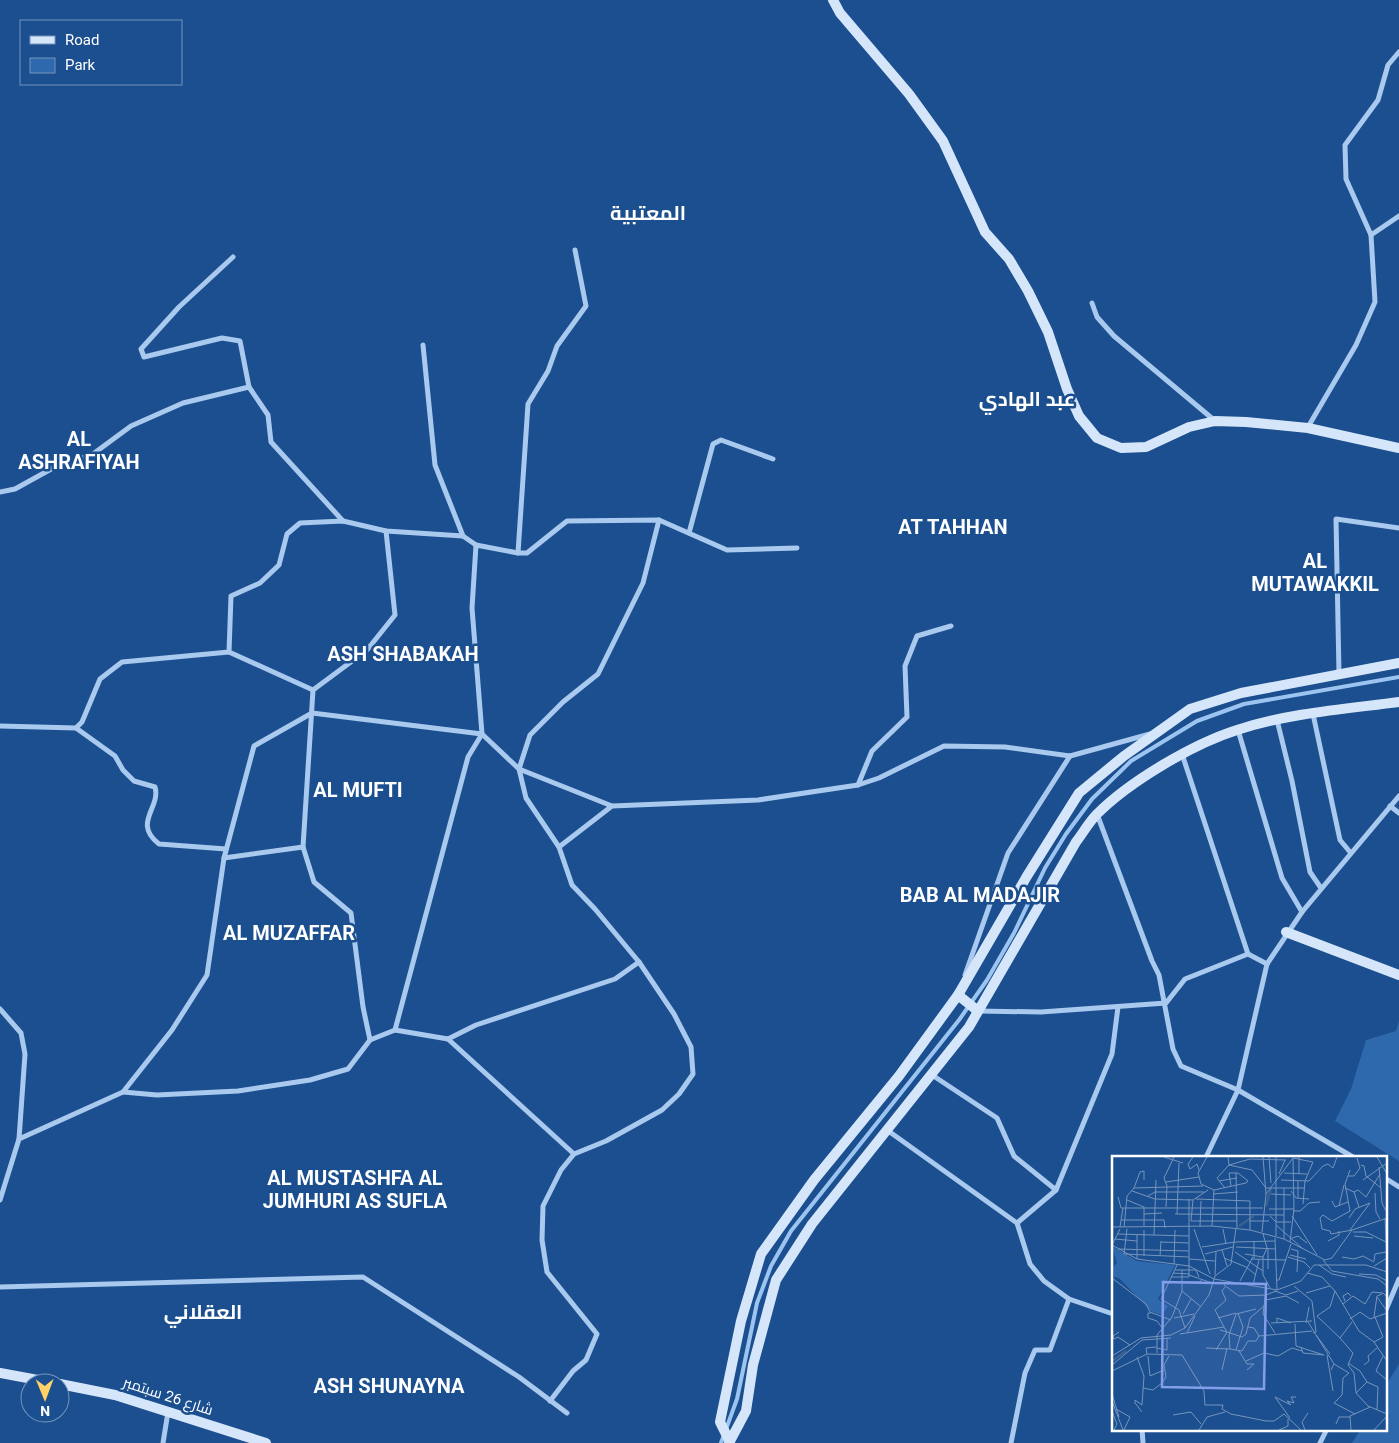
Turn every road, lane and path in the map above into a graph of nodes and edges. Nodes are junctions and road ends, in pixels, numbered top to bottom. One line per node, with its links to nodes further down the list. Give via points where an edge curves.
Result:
1 (833, 0): 10 (main road, via 943,141 985,232 1009,259 1028,291 1048,332 1079,416 1097,438 1121,448 1146,447 1189,427)
2 (1399, 52): 4 (street, via 1388,65 1378,100 1345,145 1346,179)
3 (1399, 216): 4 (street)
4 (1371, 235): 11 (street, via 1375,302 1356,344)
5 (574, 250): 23 (street, via 586,306 557,346 548,371 528,404)
6 (233, 257): 9 (street, via 179,307 141,350 144,357 222,338 240,341)
7 (1092, 303): 10 (street, via 1097,317 1114,336)
8 (423, 345): 20 (street, via 435,465)
9 (249, 386): 14 (street, via 183,402 131,426 93,454 54,468 15,490); 16 (street, via 268,415 271,442)
10 (1215, 421): 11 (main road)
11 (1308, 428): 12 (main road)
12 (1399, 448)
13 (773, 458): 19 (street, via 721,440 713,444)
14 (0, 492)
15 (660, 520): 19 (street); 23 (street, via 567,521 527,553); 40 (street, via 643,583 598,674 530,735)
16 (343, 521): 18 (street); 25 (street, via 300,523 287,534 279,565 260,583 231,596)
17 (1399, 528): 27 (street, via 1336,519)
18 (386, 531): 20 (street); 28 (street, via 395,615 367,650)
19 (689, 533): 22 (street, via 727,550)
20 (463, 536): 21 (street)
21 (476, 545): 23 (street); 37 (street, via 472,608)
22 (797, 548)
23 (518, 554)
24 (951, 626): 41 (street, via 918,636 904,666 907,717 872,751)
25 (229, 652): 28 (street); 34 (street, via 122,662 100,680 82,722)
26 (1399, 663): 27 (main road)
27 (1339, 674): 36 (main road, via 1241,693 1190,709)
28 (313, 690): 30 (street)
29 (1399, 702): 31 (main road)
30 (312, 714): 37 (street); 47 (street); 49 (street, via 254,746)
31 (1313, 714): 32 (main road); 50 (street, via 1340,840)
32 (1276, 720): 35 (main road); 52 (street, via 1310,872)
33 (0, 726): 34 (street)
34 (76, 728): 49 (street, via 115,756 134,781 154,787 156,792 146,820 151,838 159,844)
35 (1238, 730): 38 (main road); 53 (street, via 1282,878)
36 (1160, 731): 39 (street); 59 (main road, via 1079,793)
37 (482, 734): 40 (street); 64 (street, via 468,757)
38 (1182, 754): 46 (main road); 55 (street)
39 (1070, 756): 41 (street, via 1005,747 944,746); 59 (street, via 1008,853)
40 (519, 769): 43 (street); 48 (street, via 526,798)
41 (858, 785): 43 (street, via 758,800)
42 (1399, 796): 44 (street)
43 (612, 806): 48 (street)
44 (1390, 806): 45 (street); 50 (street)
45 (1399, 813)
46 (1097, 814): 60 (street, via 1159,975); 63 (main road, via 1076,842)
47 (303, 847): 51 (street); 66 (street, via 314,882 351,912)
48 (559, 847): 56 (street, via 572,885)
49 (226, 850): 51 (street)
50 (1350, 852): 52 (street)
51 (224, 858): 69 (street, via 207,975 172,1030)
52 (1321, 888): 53 (street)
53 (1302, 912): 54 (street)
54 (1286, 932): 57 (street); 58 (main road)
55 (1248, 954): 57 (street); 60 (street, via 1185,979)
56 (639, 962): 65 (street, via 615,979 476,1025); 72 (street, via 674,1014 691,1047 693,1074 662,1110 606,1141)
57 (1267, 964): 68 (street)
58 (1399, 975)
59 (958, 995): 63 (main road); 95 (main road, via 899,1076 814,1180 761,1254 741,1320 720,1422)
60 (1166, 1003): 61 (street); 68 (street, via 1172,1049 1181,1066)
61 (1118, 1007): 63 (street, via 1041,1012); 77 (street, via 1112,1054)
62 (0, 1009): 71 (street, via 21,1033 24,1054)
63 (978, 1011): 67 (main road)
64 (395, 1030): 65 (street); 66 (street)
65 (448, 1039): 72 (street)
66 (370, 1040): 69 (street, via 348,1069 310,1080 238,1091 158,1095)
67 (932, 1074): 70 (main road); 77 (street, via 997,1118 1014,1156)
68 (1238, 1090): 73 (street); 74 (street)
69 (123, 1092): 71 (street)
70 (887, 1130): 79 (street); 95 (main road, via 812,1224 776,1280 753,1365 746,1410)
71 (19, 1139): 78 (street)
72 (574, 1154): 88 (street, via 561,1170 543,1206 542,1240 547,1272 596,1334 586,1360 573,1371)
73 (1206, 1156)
74 (1351, 1156)
75 (1386, 1179): 76 (street)
76 (1399, 1187)
77 (1056, 1190): 79 (street)
78 (0, 1200)
79 (1017, 1223): 82 (street, via 1030,1264 1044,1281)
80 (1399, 1279): 83 (street)
81 (0, 1287): 88 (street, via 363,1277 519,1377)
82 (1069, 1299): 84 (street); 96 (street, via 1050,1350 1035,1350 1025,1373)
83 (1386, 1310)
84 (1112, 1314)
85 (0, 1373): 86 (main road)
86 (20, 1377)
87 (70, 1386): 89 (main road, شارع 26 سبتمبر, via 115,1395)
88 (550, 1401): 90 (street)
89 (168, 1412): 93 (street); 94 (main road, شارع 26 سبتمبر)
90 (567, 1413)
91 (1142, 1430): 97 (street)
92 (1326, 1430): 98 (street)
93 (163, 1443)
94 (266, 1443)
95 (731, 1443)
96 (1011, 1443)
97 (1142, 1443)
98 (1320, 1443)

